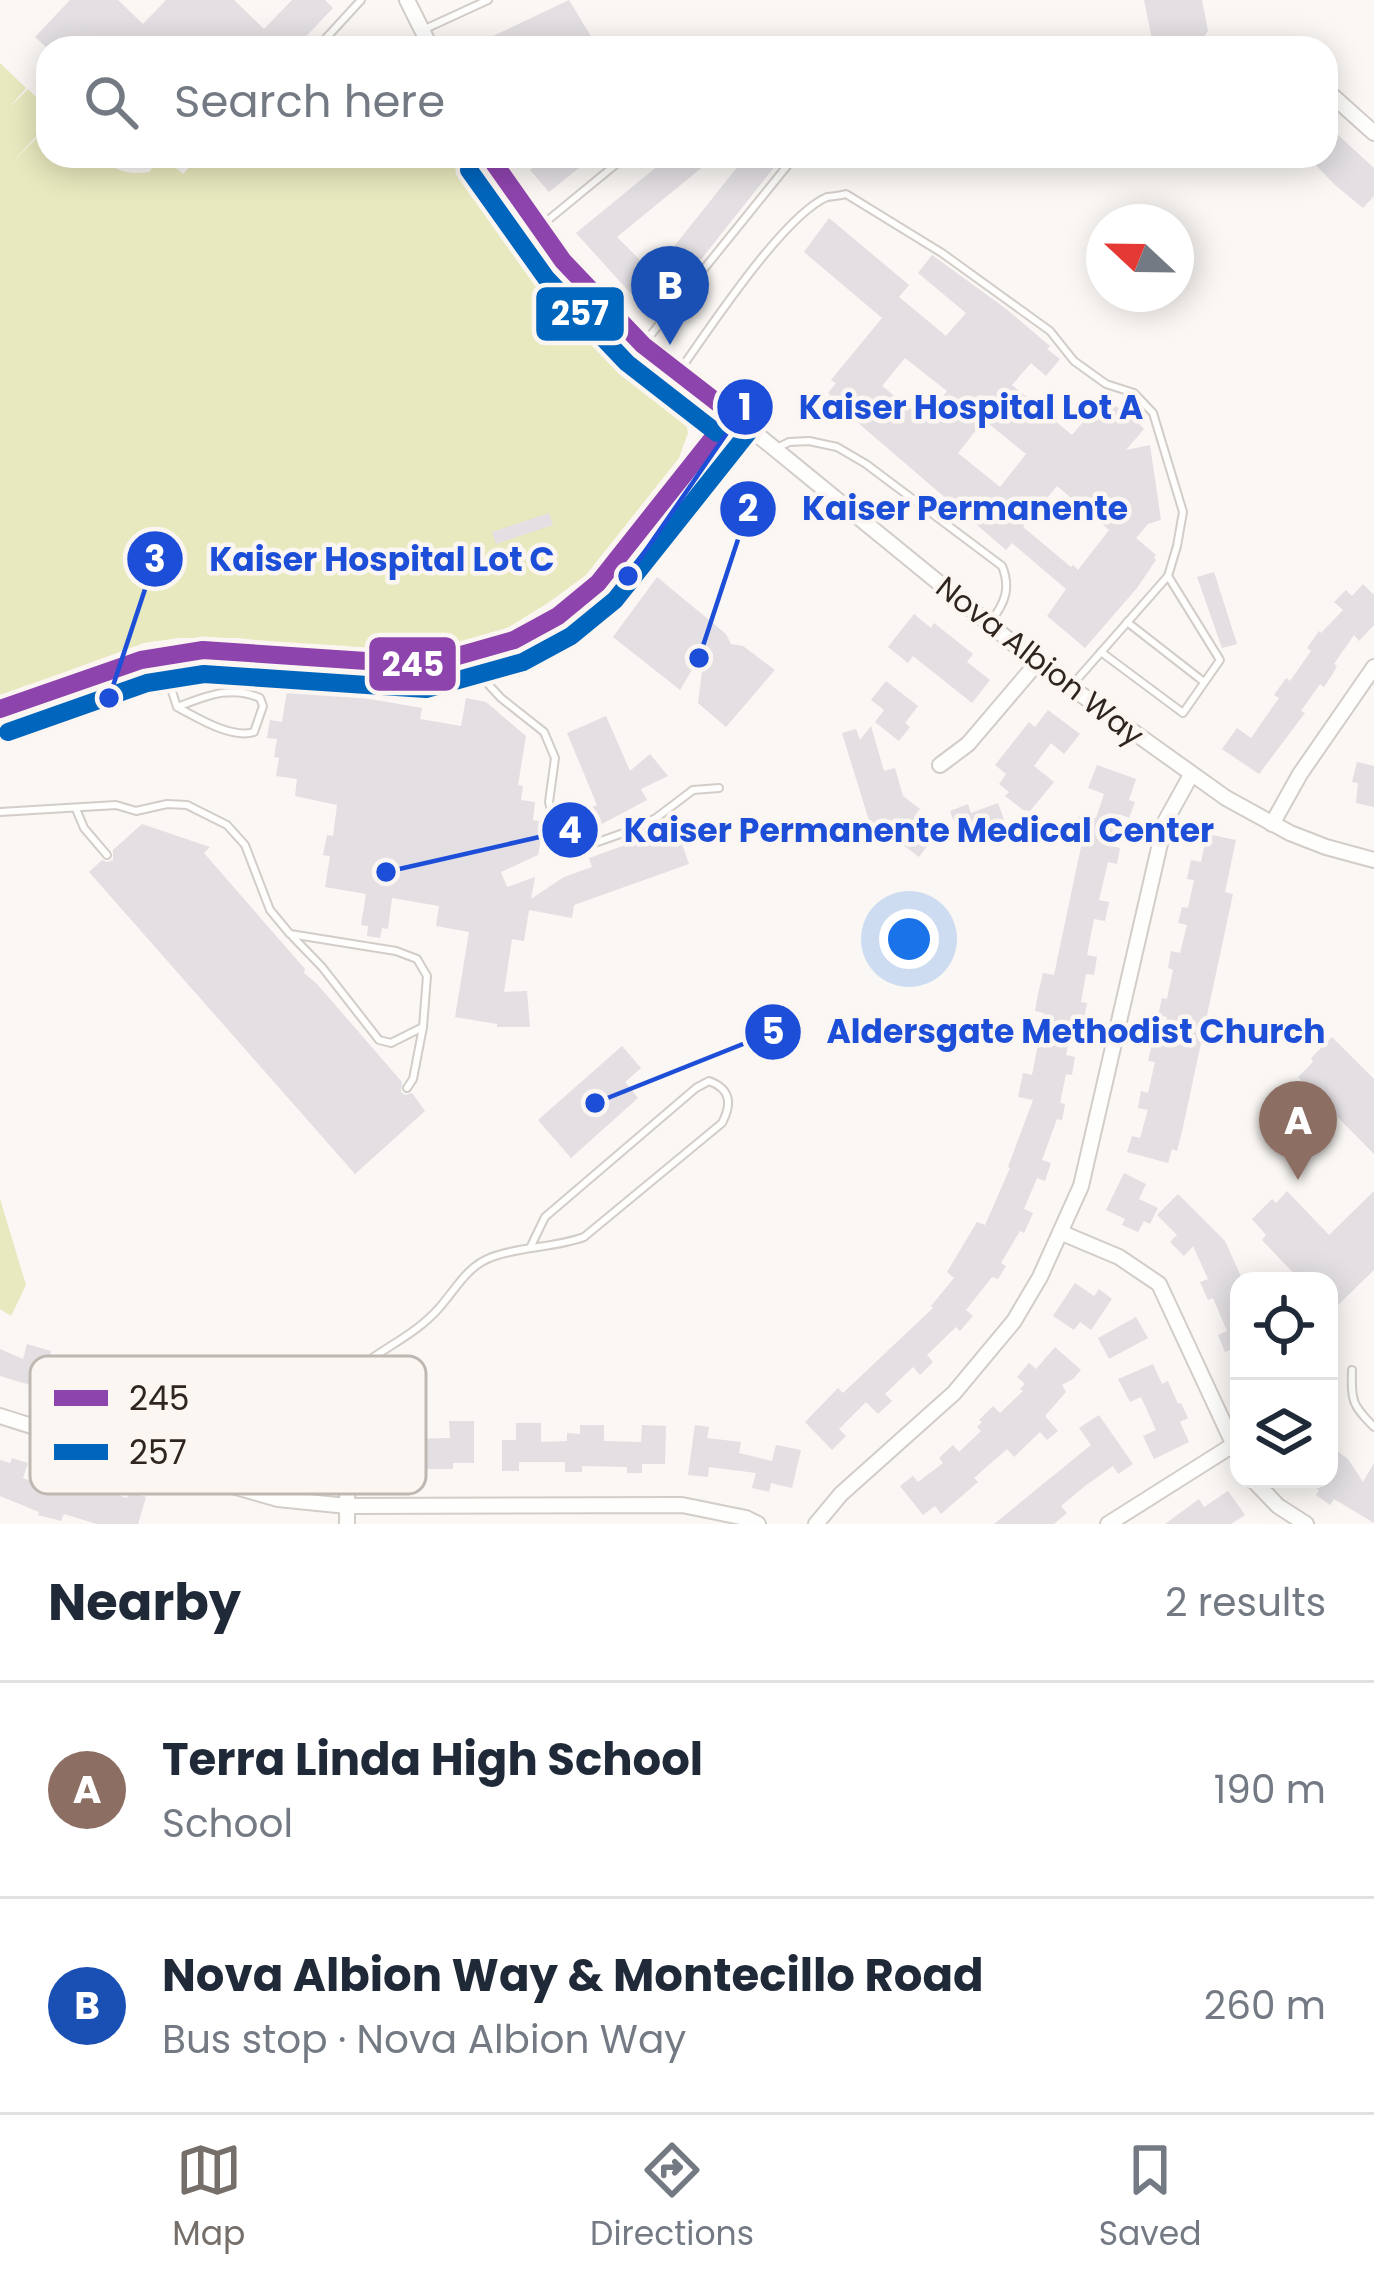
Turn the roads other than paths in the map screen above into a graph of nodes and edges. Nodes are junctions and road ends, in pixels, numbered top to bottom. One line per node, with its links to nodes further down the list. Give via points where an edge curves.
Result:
1 (361, 0): 5 (lane)
2 (407, 0): 4 (street)
3 (488, 0): 4 (lane)
4 (422, 30): 6 (street)
5 (328, 36)
6 (425, 36)
7 (1338, 101): 8 (street)
8 (1374, 133)
9 (497, 168): 12 (street, Nova Albion Way)
10 (611, 168): 12 (lane)
11 (785, 168): 13 (lane)
12 (539, 227): 13 (street, Nova Albion Way)
13 (643, 345): 14 (street, Nova Albion Way)
14 (678, 373): 15 (street, Nova Albion Way); 17 (lane, via 794,220 846,194 942,253 1050,332 1074,361 1153,412 1183,512)
15 (732, 414): 16 (street, Nova Albion Way); 21 (street, via 598,583 558,616)
16 (774, 449): 19 (street, Nova Albion Way); 19 (lane, via 809,441 837,447 1002,566 1004,604)
17 (1168, 576): 18 (lane); 25 (lane, via 1220,660)
18 (1127, 622): 20 (lane); 25 (lane)
19 (989, 624): 23 (street, Nova Albion Way)
20 (1101, 652): 25 (lane, via 1183,712); 27 (lane)
21 (470, 653): 22 (street, via 426,665 203,650); 33 (lane, via 501,698 544,732 555,758 549,802 560,849 628,831 693,790)
22 (161, 656): 29 (lane); 30 (street)
23 (1036, 663): 27 (street, Nova Albion Way); 31 (street)
24 (1374, 667): 28 (street)
25 (1204, 682)
26 (1374, 683): 28 (street)
27 (1070, 688): 32 (street, Nova Albion Way)
28 (1359, 690): 36 (street)
29 (177, 707): 29 (lane, via 243,735 254,732 263,706 232,690)
30 (0, 710)
31 (940, 765)
32 (1191, 775): 36 (street, Nova Albion Way); 42 (street, via 1165,822 1082,1186)
33 (719, 788)
34 (75, 808): 35 (lane); 37 (lane); 39 (lane, via 187,805 227,825)
35 (0, 812)
36 (1272, 824): 38 (street, Nova Albion Way)
37 (107, 855)
38 (1374, 860)
39 (290, 934): 40 (lane, via 380,1040); 40 (lane, via 417,959 427,976)
40 (423, 1027): 41 (lane)
41 (407, 1088)
42 (1062, 1233): 49 (street, via 1159,1284); 57 (street, via 1014,1321 954,1393)
43 (530, 1248): 43 (lane, via 584,1238 722,1123 729,1109 720,1085 696,1088 545,1217); 44 (lane, via 471,1268 420,1327)
44 (374, 1356)
45 (1352, 1370): 48 (lane, via 1351,1398)
46 (0, 1416): 47 (street)
47 (30, 1426)
48 (1374, 1427)
49 (1230, 1438)
50 (1230, 1454): 58 (street)
51 (1261, 1488): 59 (street)
52 (260, 1494): 54 (street)
53 (347, 1494): 54 (street)
54 (347, 1506): 55 (street); 56 (street, via 682,1505)
55 (346, 1524)
56 (758, 1524)
57 (816, 1524)
58 (1108, 1524)
59 (1306, 1524)

